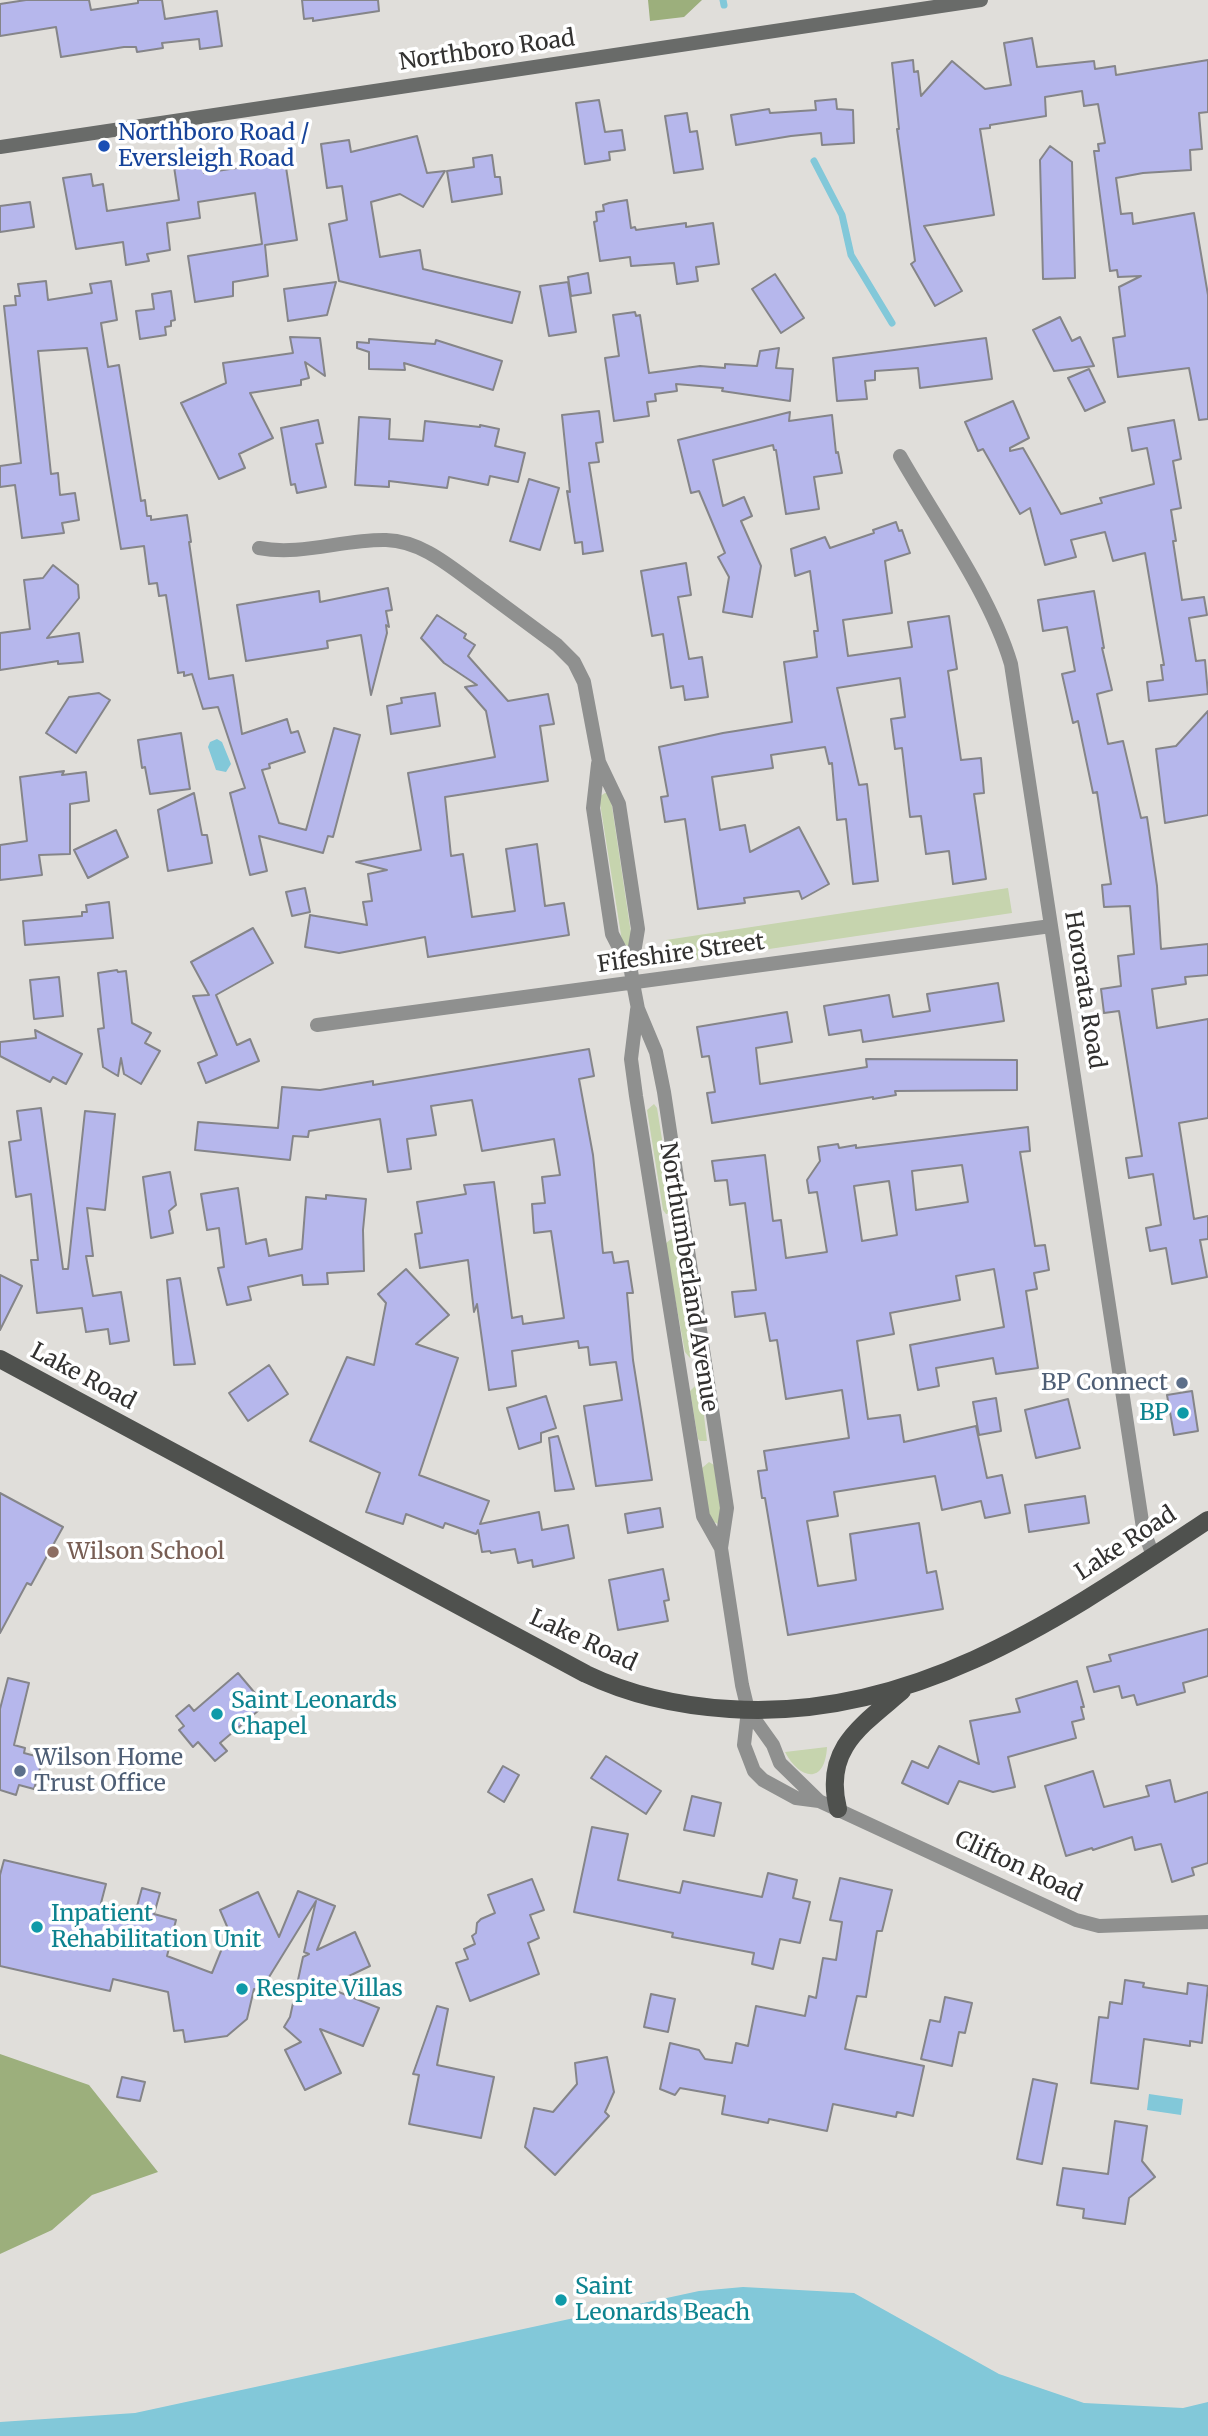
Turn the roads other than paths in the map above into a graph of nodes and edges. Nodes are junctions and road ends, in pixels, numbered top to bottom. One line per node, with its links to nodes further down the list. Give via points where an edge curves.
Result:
1 (981, 0): 2 (street, Northboro Road)
2 (0, 147)
3 (900, 456): 6 (street, Hororata Road, via 1003,636)
4 (259, 548): 5 (street, Northumberland Avenue, via 295,551 388,540 441,560 568,654 584,682)
5 (599, 762): 7 (street, Northumberland Avenue, via 593,808 612,934); 7 (street, Northumberland Avenue, via 619,804 638,929)
6 (1051, 926): 7 (street, Fifeshire Street); 13 (street, Hororata Road, via 1144,1531)
7 (632, 977): 8 (street, Northumberland Avenue); 9 (street, Fifeshire Street)
8 (638, 1009): 12 (street, Northumberland Avenue, via 656,1052 691,1270 727,1508); 12 (street, Northumberland Avenue, via 631,1059 638,1109 702,1516)
9 (317, 1025)
10 (0, 1359): 15 (main road, Lake Road, via 586,1674 654,1698)
11 (1208, 1520): 13 (main road, Lake Road)
12 (721, 1548): 15 (street, Northumberland Avenue)
13 (1153, 1556): 14 (main road, Lake Road, via 1037,1629)
14 (908, 1686): 15 (main road, Lake Road, via 845,1703); 17 (main road, via 843,1749 833,1779)
15 (748, 1710): 16 (street, Clifton Road, via 780,1763); 16 (street, Clifton Road, via 744,1745 754,1771 796,1798)
16 (819, 1801): 17 (street, Clifton Road)
17 (838, 1809): 18 (street, Clifton Road, via 1076,1920 1099,1927)
18 (1208, 1922)

